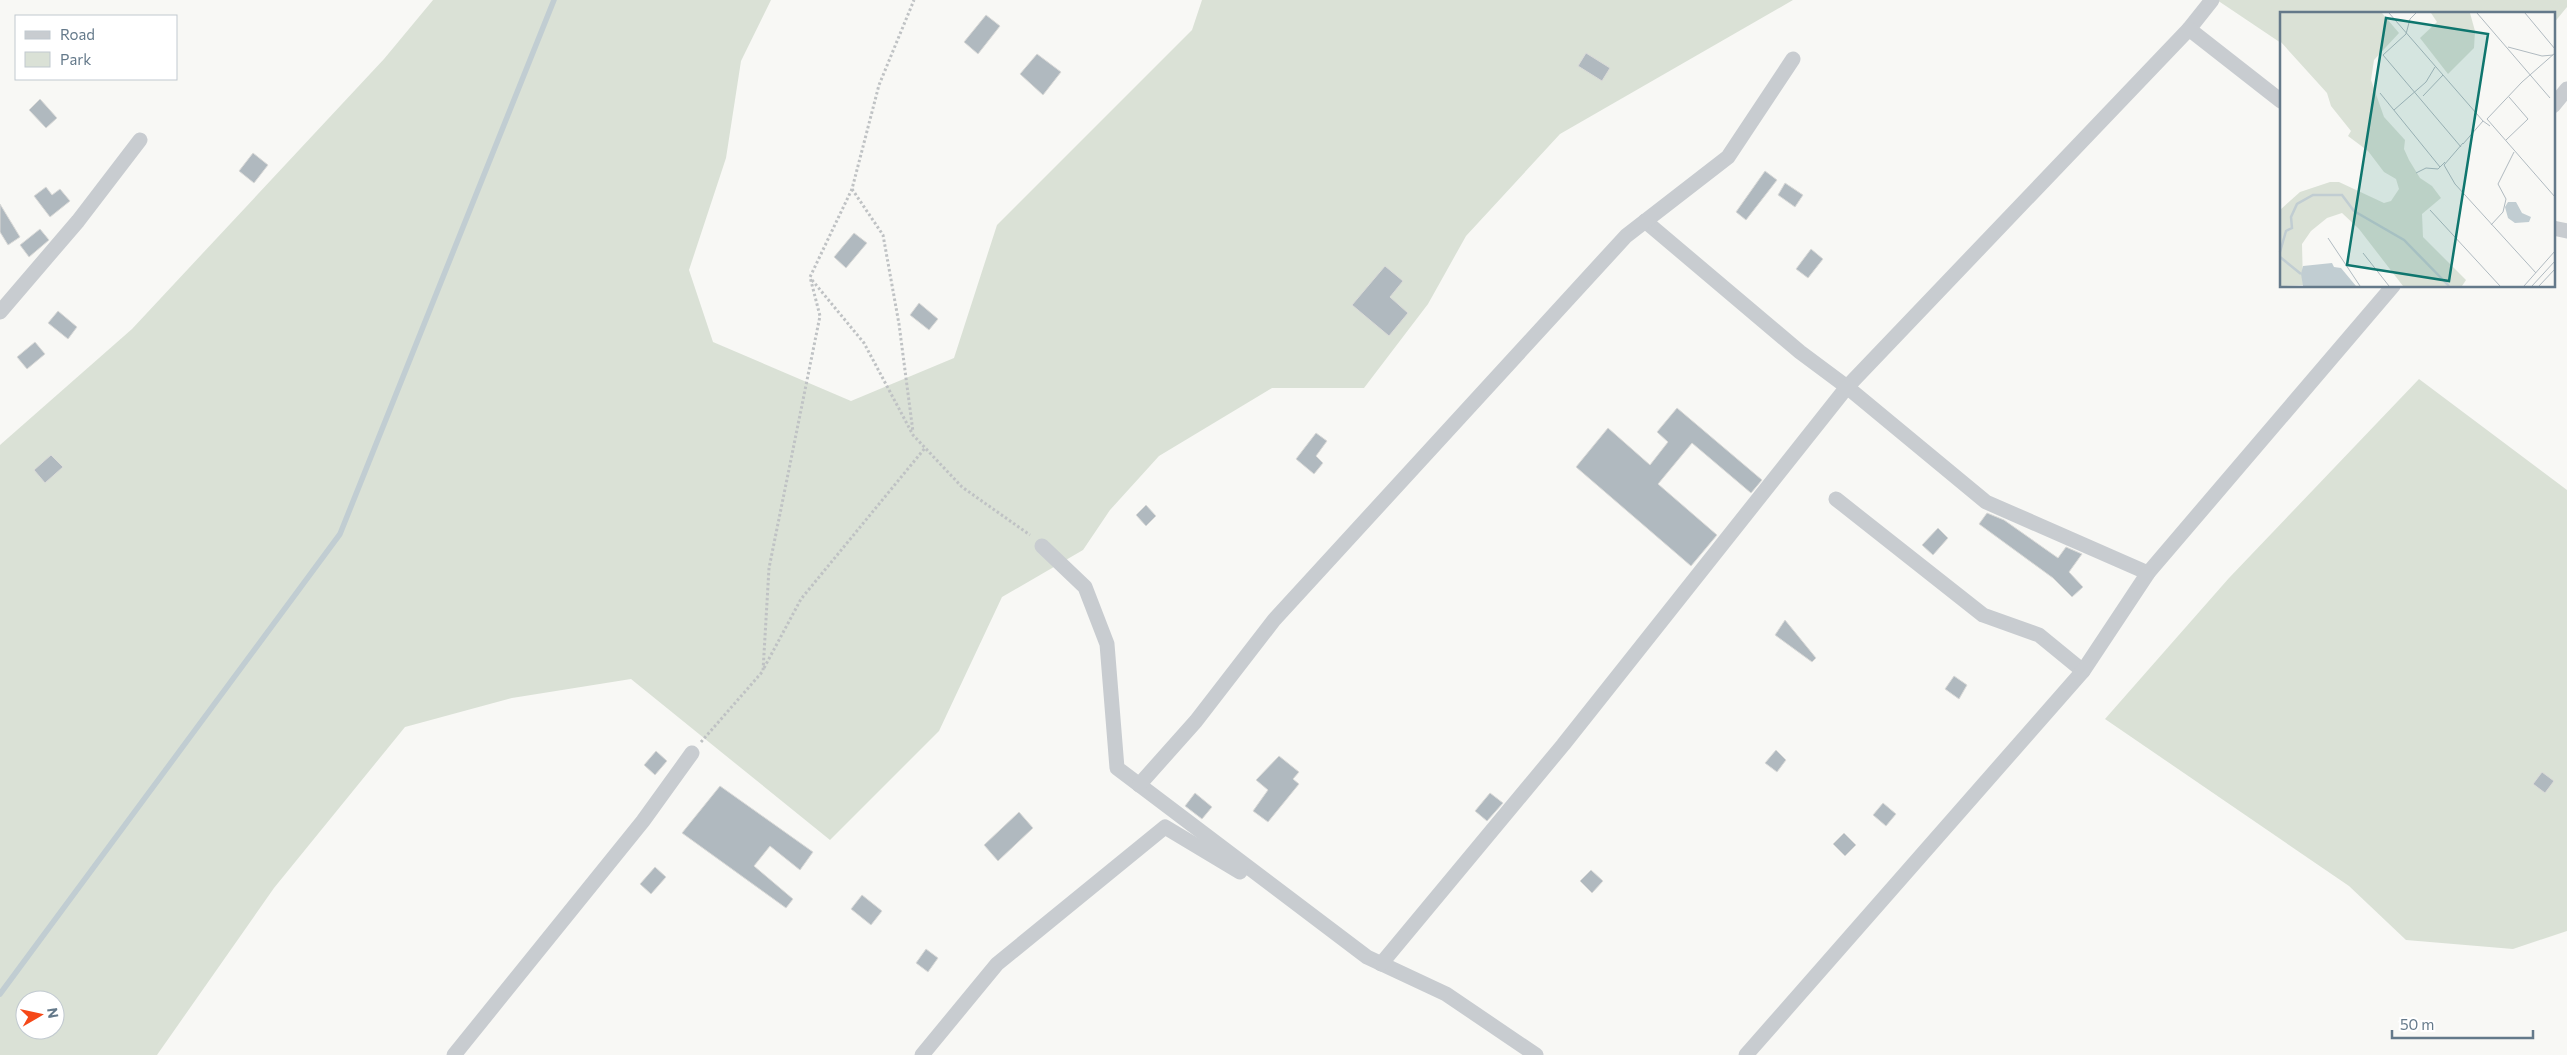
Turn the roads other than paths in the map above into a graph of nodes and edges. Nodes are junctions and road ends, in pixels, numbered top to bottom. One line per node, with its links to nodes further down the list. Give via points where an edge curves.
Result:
1 (2212, 0): 2 (street)
2 (2189, 29): 5 (street); 13 (street)
3 (1794, 59): 8 (street, via 1728,157)
4 (2567, 89): 6 (street)
5 (2280, 100)
6 (2554, 105)
7 (140, 140): 12 (street, via 78,221)
8 (1645, 221): 13 (street, via 1800,352); 19 (street, via 1626,236 1274,620 1196,721)
9 (2554, 228): 10 (street)
10 (2567, 231)
11 (2391, 288): 16 (street)
12 (0, 312)
13 (1847, 387): 16 (street, via 1986,502); 20 (street, via 1563,745)
14 (1836, 499): 17 (street, via 1983,615 2039,635)
15 (1042, 546): 19 (street, via 1085,587 1107,644 1117,768)
16 (2148, 573): 17 (street)
17 (2082, 671): 25 (street)
18 (692, 752): 22 (street, via 643,821)
19 (1139, 785): 20 (street, via 1367,957)
20 (1381, 964): 24 (street, via 1446,994)
21 (1422, 980): 23 (street, via 1165,828 997,964)
22 (454, 1055)
23 (922, 1055)
24 (1536, 1055)
25 (1746, 1055)

